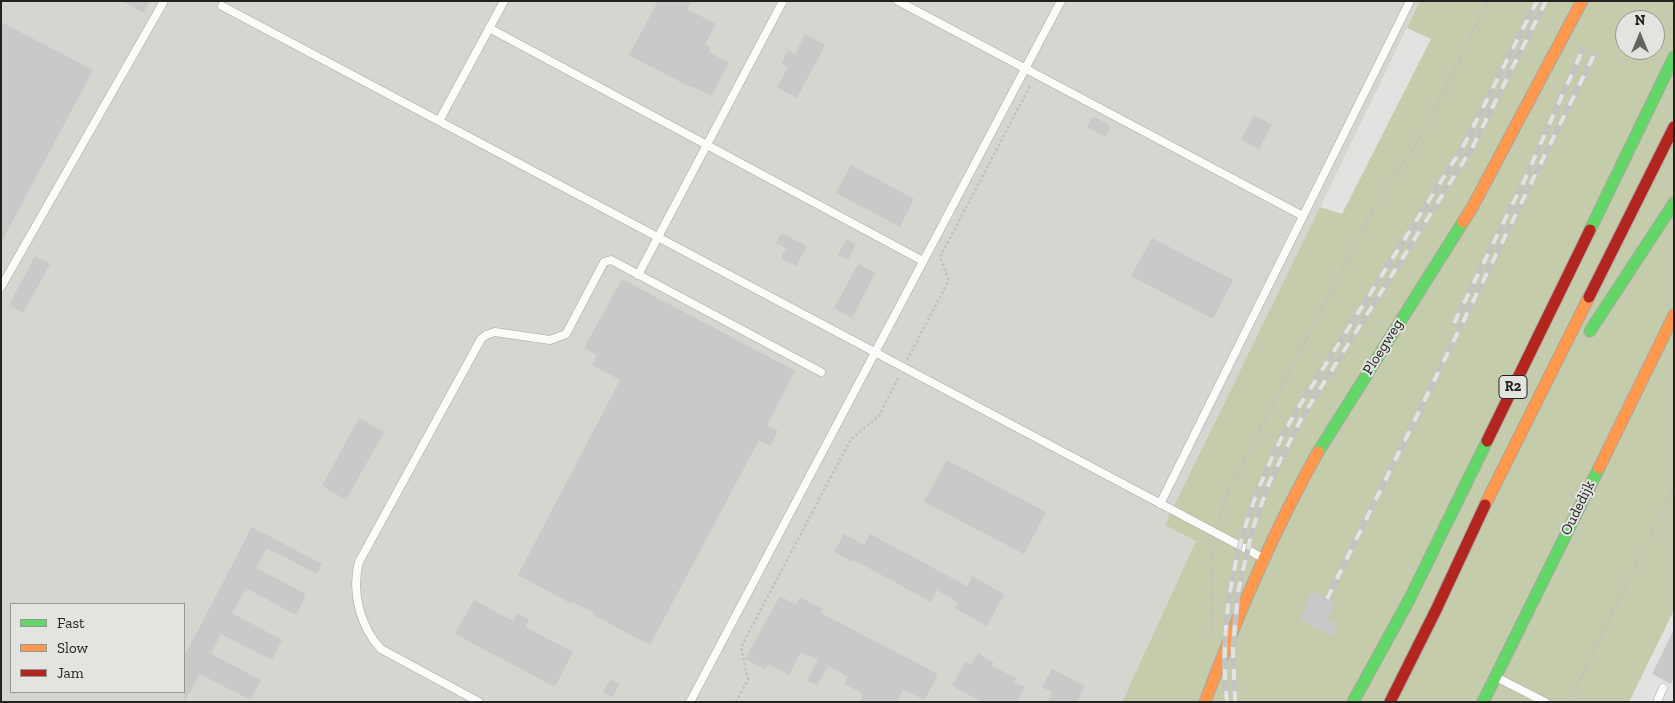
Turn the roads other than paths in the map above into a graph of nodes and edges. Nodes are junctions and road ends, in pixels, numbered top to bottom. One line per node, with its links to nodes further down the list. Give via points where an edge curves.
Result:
1 (164, 1): 20 (lane)
2 (504, 1): 9 (lane)
3 (783, 1): 14 (lane)
4 (898, 1): 11 (lane)
5 (1061, 1): 11 (lane)
6 (1410, 1): 16 (lane)
7 (1582, 1): 28 (main road, Ploegweg, via 1473,206 1330,431)
8 (222, 6): 12 (lane)
9 (490, 28): 12 (lane); 14 (lane)
10 (1674, 57): 34 (main road, R2, via 1409,600)
11 (1025, 68): 16 (lane); 18 (lane)
12 (439, 121): 17 (lane)
13 (1674, 127): 26 (main road, R2)
14 (707, 145): 17 (lane); 18 (lane)
15 (1674, 203): 22 (main road)
16 (1303, 216): 27 (lane)
17 (658, 237): 19 (lane); 23 (lane)
18 (923, 262): 23 (lane)
19 (638, 275): 25 (lane); 31 (lane, via 611,260 604,262 566,334 557,338 550,340 495,332 481,339 359,562 356,592 359,608 373,640 381,649)
20 (1, 288)
21 (1674, 315): 29 (main road, Oudedijk)
22 (1584, 340)
23 (875, 352): 27 (lane); 32 (lane)
24 (1568, 366): 26 (main road)
25 (821, 372)
26 (1495, 483): 35 (main road, R2)
27 (1160, 504): 28 (lane)
28 (1263, 558): 33 (main road, Ploegweg)
29 (1495, 676): 36 (main road, Oudedijk); 37 (lane)
30 (1663, 688): 38 (lane)
31 (479, 702)
32 (690, 702)
33 (1205, 702)
34 (1353, 702)
35 (1390, 702)
36 (1483, 702)
37 (1545, 702)
38 (1657, 702)

